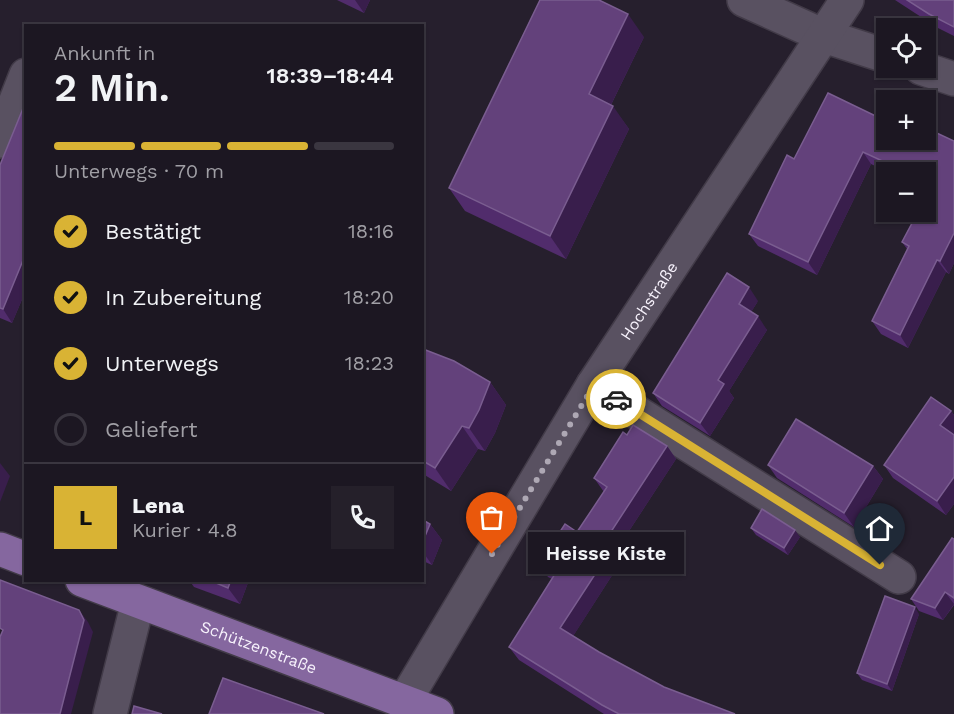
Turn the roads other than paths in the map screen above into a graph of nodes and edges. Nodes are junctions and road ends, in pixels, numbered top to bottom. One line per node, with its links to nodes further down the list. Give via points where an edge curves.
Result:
1 (744, 0): 3 (street)
2 (847, 0): 3 (street, Hochstraße)
3 (824, 36): 4 (street); 9 (street, Hochstraße)
4 (876, 53)
5 (936, 73): 6 (street)
6 (954, 79)
7 (24, 80): 8 (street)
8 (0, 141)
9 (594, 385): 12 (street); 15 (street, Hochstraße)
10 (0, 549): 11 (main road)
11 (24, 558)
12 (899, 577)
13 (87, 582): 14 (main road, Schützenstraße)
14 (138, 602): 15 (main road, Schützenstraße); 16 (street)
15 (404, 702): 17 (main road, Schützenstraße)
16 (110, 714)
17 (437, 714)

